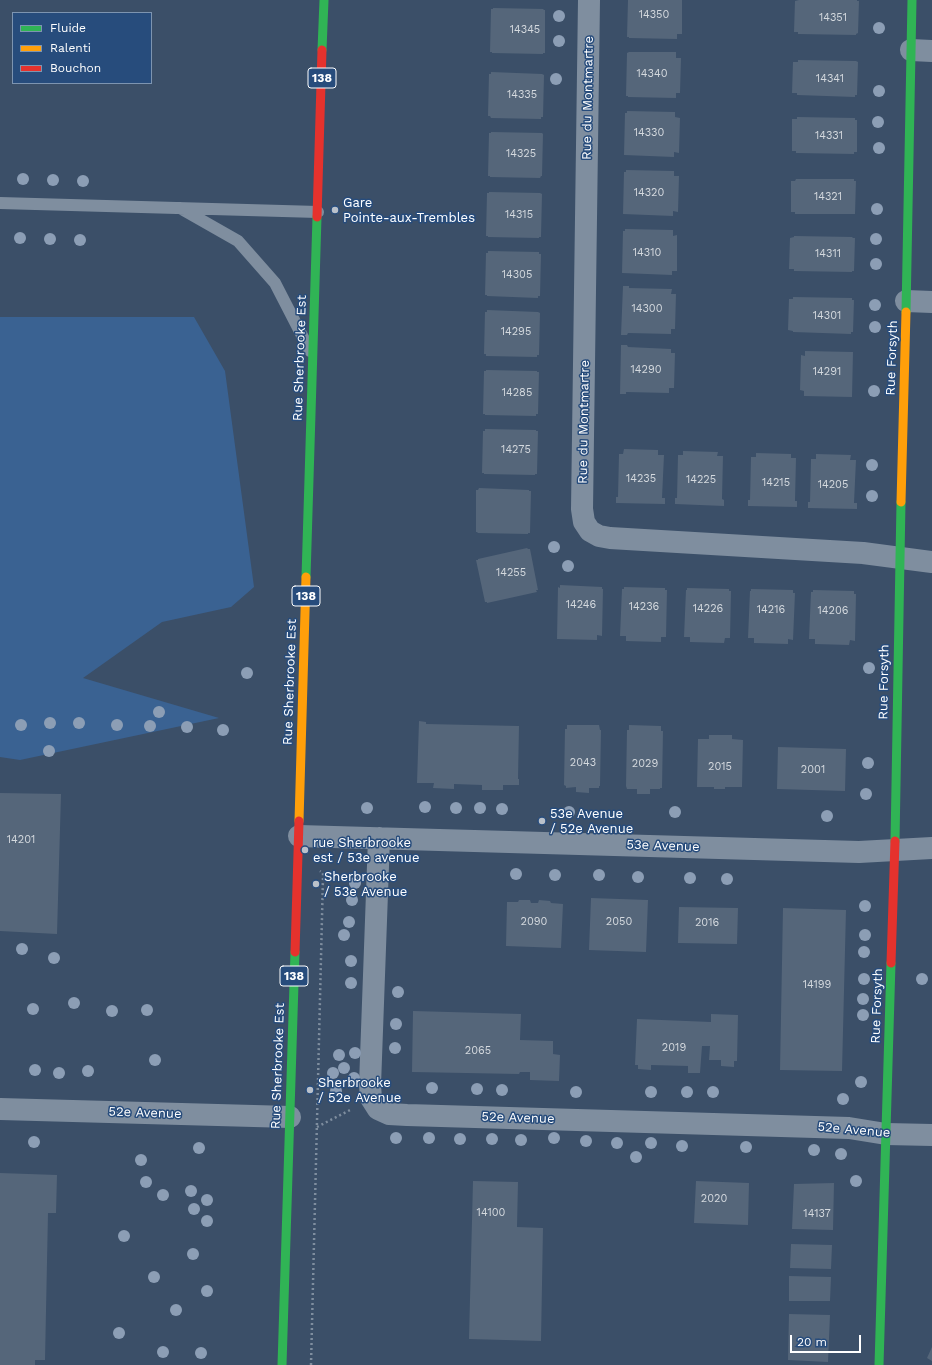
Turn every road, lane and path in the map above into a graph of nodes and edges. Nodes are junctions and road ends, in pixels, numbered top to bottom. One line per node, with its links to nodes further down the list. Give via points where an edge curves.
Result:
1 (324, 0): 8 (main road, Rue Sherbrooke Est / 138)
2 (589, 0): 12 (street, Rue du Montmartre, via 582,509 584,522 590,531 610,538)
3 (912, 0): 4 (main road, Rue Forsyth)
4 (911, 50): 5 (street); 9 (main road, Rue Forsyth)
5 (932, 51)
6 (0, 203): 7 (lane)
7 (179, 207): 8 (lane); 11 (lane, via 238,241 275,283)
8 (318, 212): 11 (main road, Rue Sherbrooke Est / 138)
9 (906, 301): 10 (street); 12 (main road, Rue Forsyth)
10 (932, 302)
11 (313, 357): 14 (main road, Rue Sherbrooke Est / 138)
12 (899, 557): 13 (street, Rue du Montmartre); 17 (main road, Rue Forsyth)
13 (932, 562)
14 (299, 836): 15 (street, 53e Avenue); 21 (main road, Rue Sherbrooke Est / 138)
15 (379, 838): 17 (street, 53e Avenue); 19 (street, via 370,1085 372,1098)
16 (932, 848): 17 (street, 53e Avenue)
17 (895, 851): 23 (main road, Rue Forsyth)
18 (318, 869): 22 (path, via 323,873 323,877)
19 (378, 1109): 22 (path, via 354,1108); 23 (street, 52e Avenue, via 389,1114 407,1115 849,1128)
20 (0, 1110): 21 (street, 52e Avenue)
21 (290, 1117): 25 (main road, Rue Sherbrooke Est / 138)
22 (317, 1127): 26 (path)
23 (886, 1134): 24 (street, 52e Avenue); 27 (main road, Rue Forsyth)
24 (932, 1135)
25 (282, 1365)
26 (311, 1365)
27 (879, 1365)

